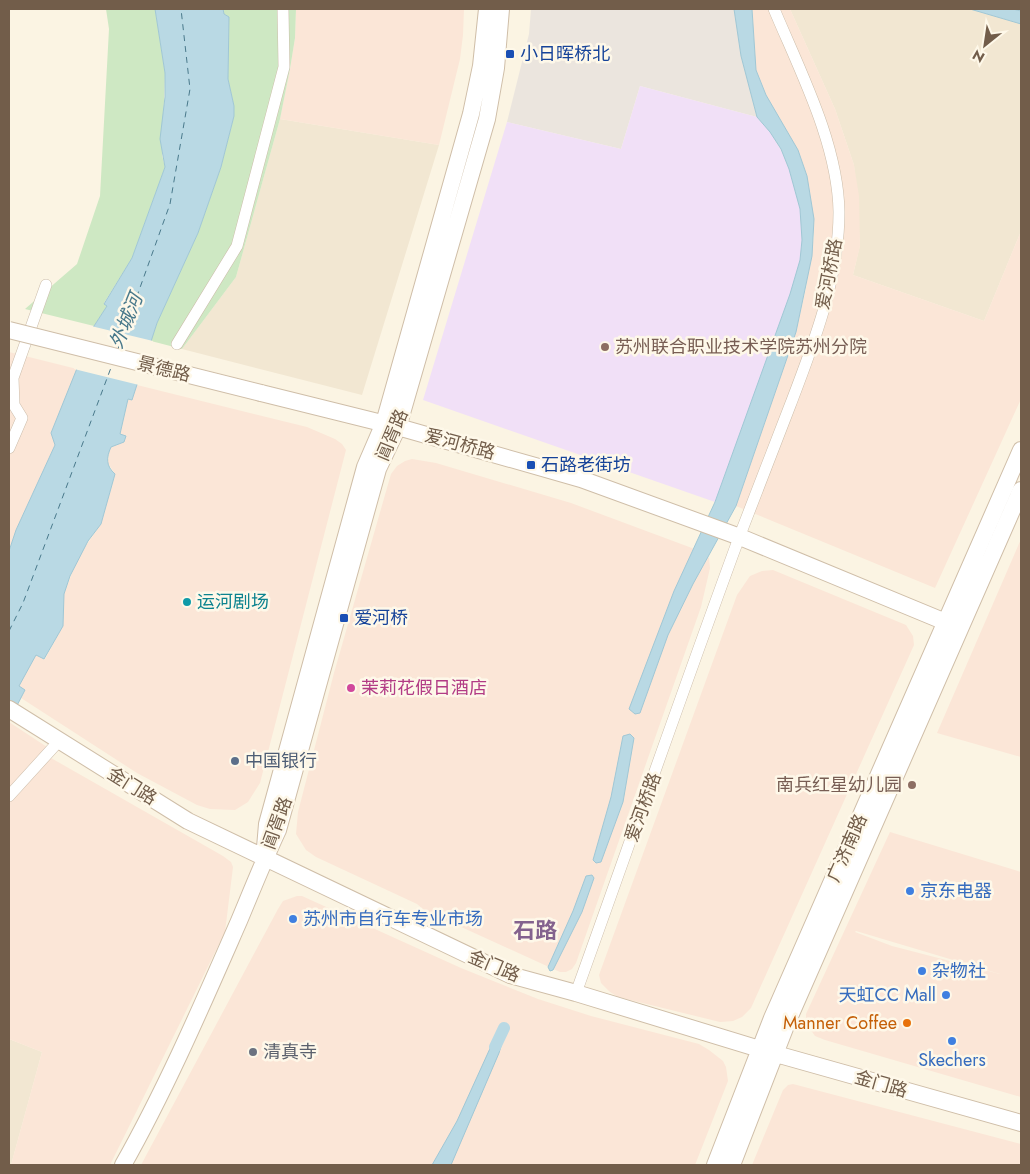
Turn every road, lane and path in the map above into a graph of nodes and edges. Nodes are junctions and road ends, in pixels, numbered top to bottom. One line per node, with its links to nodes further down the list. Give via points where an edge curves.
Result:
1 (283, 9): 7 (street, via 284,67 237,246)
2 (487, 9): 9 (main road, 阊胥路, via 481,66 471,114)
3 (501, 9): 9 (main road, 阊胥路, via 487,119)
4 (774, 9): 13 (street, 爱河桥路, via 831,154 837,187 838,230 832,275 816,334)
5 (46, 285): 10 (street, via 13,378 14,406 22,418)
6 (9, 330): 8 (main road, 景德路, bridge)
7 (177, 344)
8 (261, 394): 9 (main road, 爱河桥路)
9 (391, 425): 13 (main road, 爱河桥路, via 573,477); 18 (main road, 阊胥路, via 365,467 267,824)
10 (9, 448)
11 (1021, 450): 14 (main road, 广济南路)
12 (1021, 490): 14 (main road, 广济南路)
13 (736, 536): 14 (main road, 爱河桥路); 19 (street, 爱河桥路)
14 (953, 624): 20 (main road, 广济南路); 21 (main road, 广济南路)
15 (9, 709): 16 (main road, 金门路)
16 (59, 742): 17 (street); 18 (main road, 金门路, via 176,814)
17 (9, 796)
18 (265, 858): 19 (main road, 金门路, via 504,973); 23 (main road, 阊胥路, via 147,1122)
19 (576, 993): 20 (main road, 金门路)
20 (760, 1049): 21 (main road, 金门路); 24 (main road, 广济南路)
21 (776, 1054): 22 (main road, 金门路); 25 (main road, 广济南路)
22 (1021, 1123)
23 (123, 1165)
24 (715, 1165)
25 (732, 1165)

